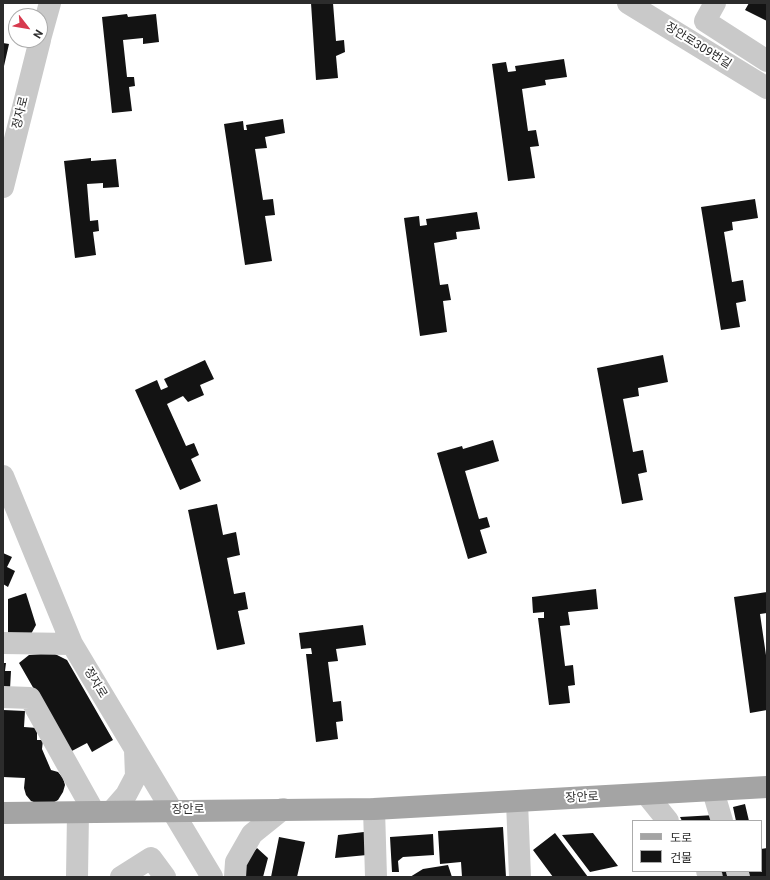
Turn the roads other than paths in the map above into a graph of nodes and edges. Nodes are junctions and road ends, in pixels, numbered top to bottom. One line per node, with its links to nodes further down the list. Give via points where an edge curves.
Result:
1 (628, 3): 5 (street, 장안로309번길)
2 (715, 3): 4 (street, via 705,21)
3 (37, 48): 6 (street, 정자로)
4 (767, 61)
5 (767, 88)
6 (12, 114): 7 (street, 정자로)
7 (4, 173)
8 (3, 476): 10 (street, 정자로)
9 (3, 643): 10 (street)
10 (72, 644): 12 (street, 정자로)
11 (3, 697): 20 (street, via 30,698)
12 (134, 749): 18 (street, 정자로); 20 (street, via 136,776 126,796)
13 (767, 787): 14 (main road, 장안로)
14 (713, 791): 15 (main road, 장안로); 23 (street)
15 (647, 795): 16 (main road, 장안로); 22 (street)
16 (517, 802): 17 (main road, 장안로); 30 (street)
17 (374, 809): 19 (main road, 장안로); 29 (street)
18 (171, 810): 19 (main road, 장안로); 20 (main road, 장안로); 27 (street, 정자로)
19 (283, 810): 28 (street, via 252,834 236,862)
20 (95, 812): 21 (main road, 장안로); 24 (street)
21 (3, 813)
22 (667, 820)
23 (722, 820)
24 (77, 877)
25 (121, 877): 26 (street, via 151,858)
26 (165, 877)
27 (212, 877)
28 (235, 877)
29 (376, 877)
30 (520, 877)

